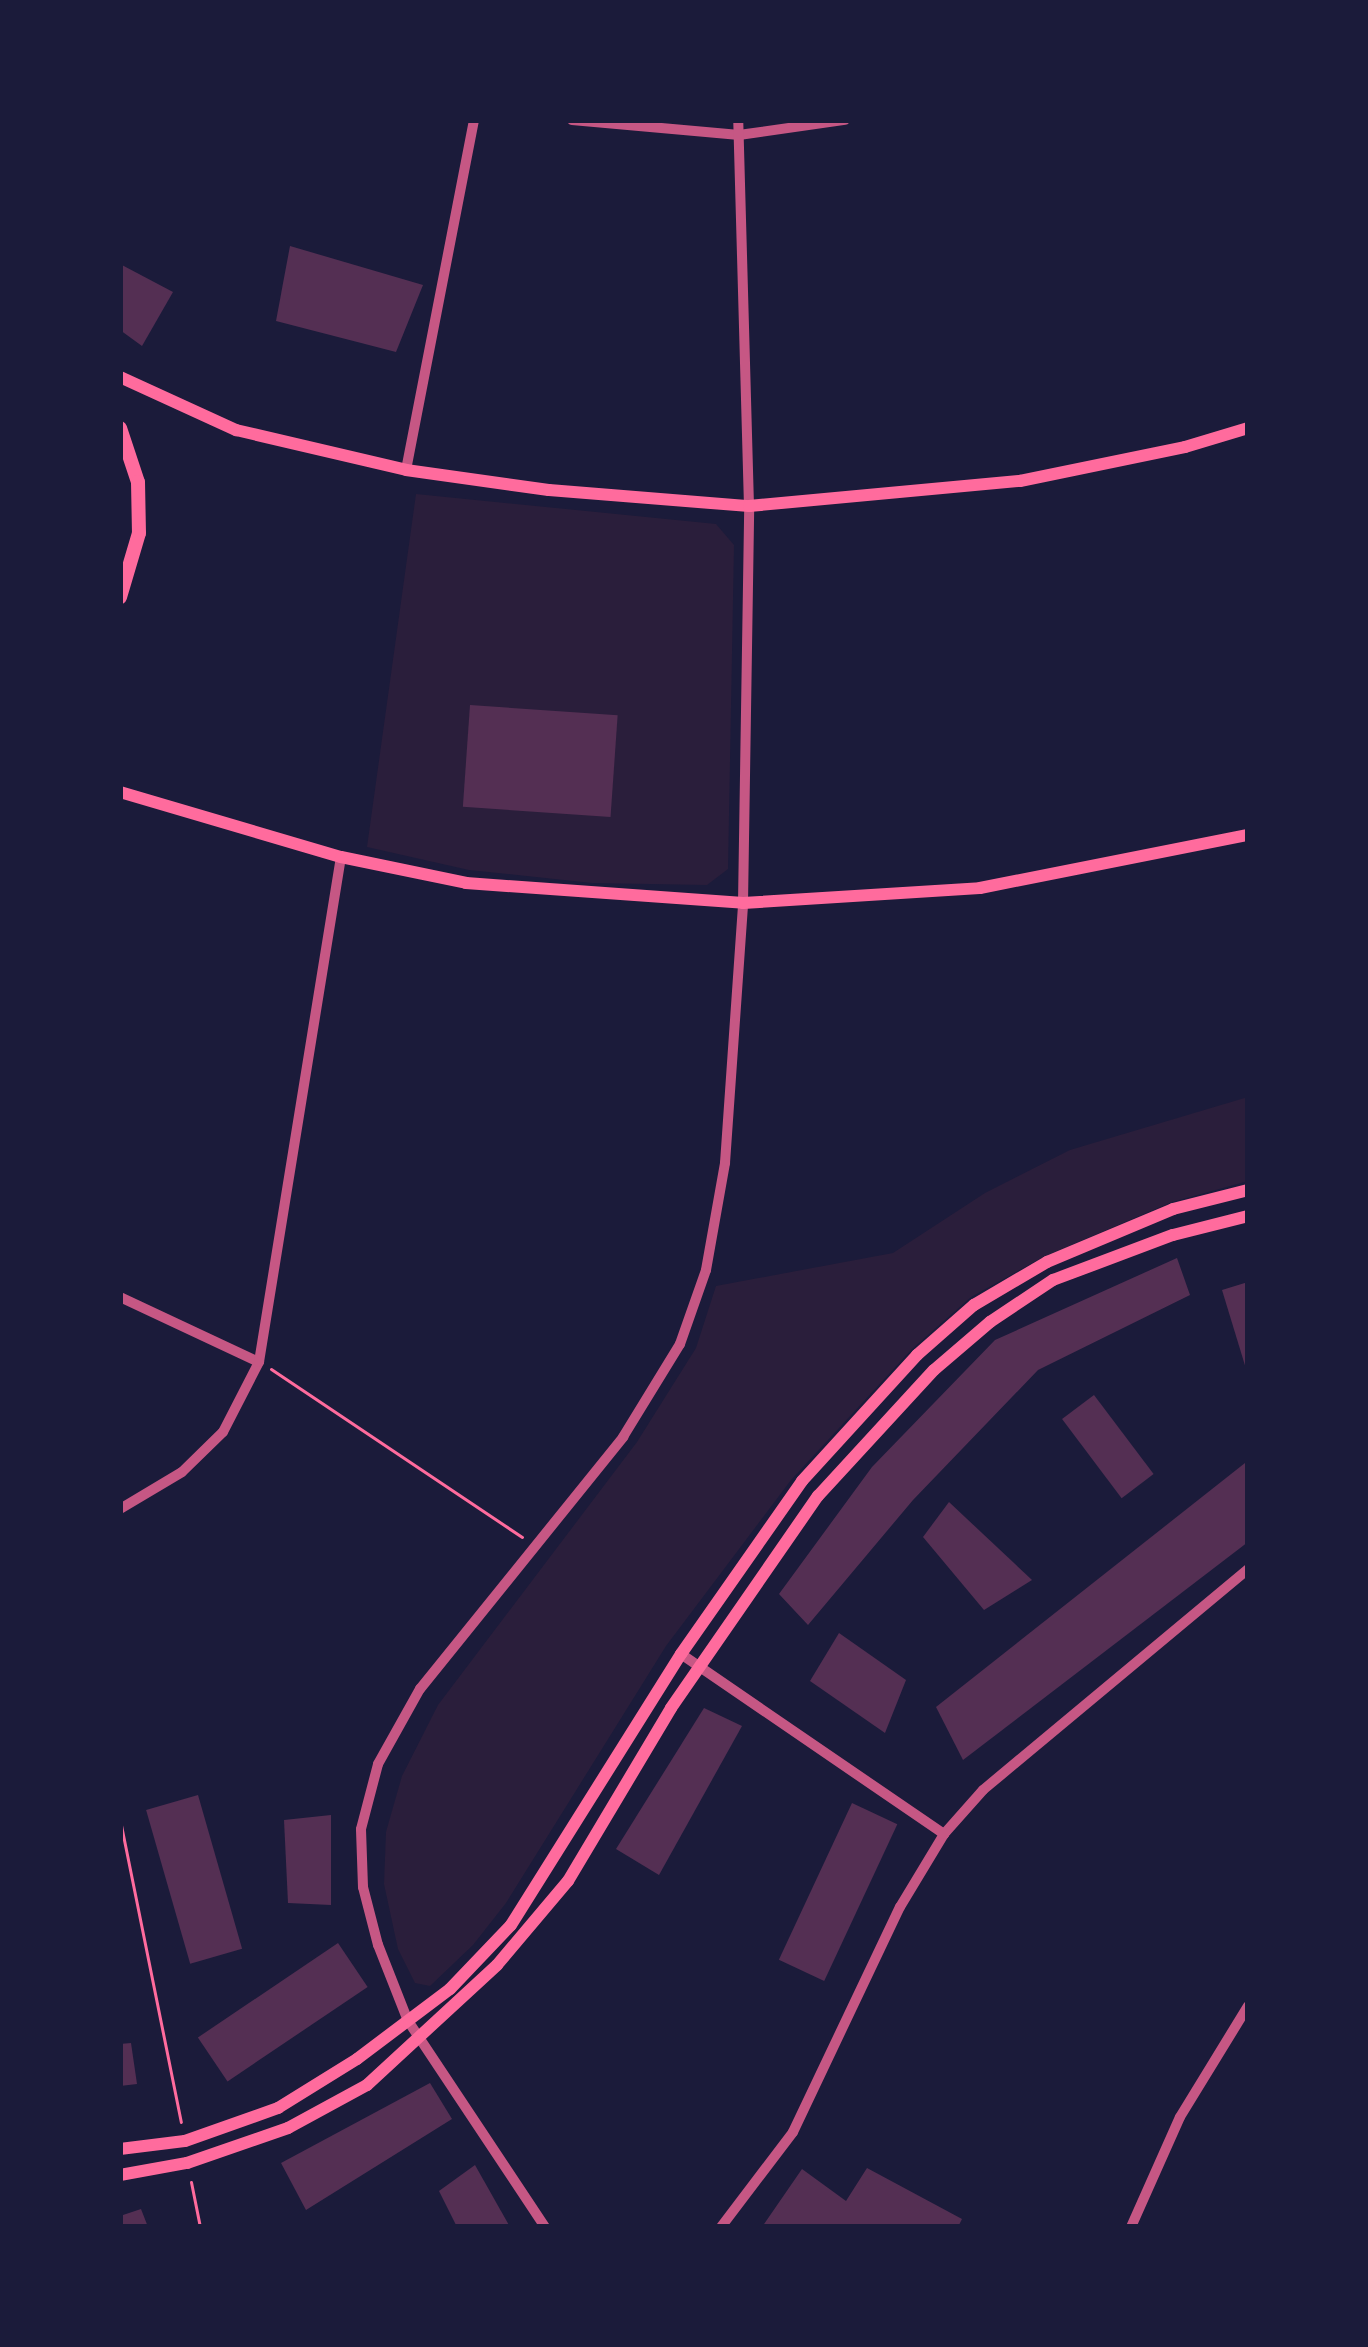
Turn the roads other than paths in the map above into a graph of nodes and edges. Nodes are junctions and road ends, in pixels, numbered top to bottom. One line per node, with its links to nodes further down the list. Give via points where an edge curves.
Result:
1 (474, 120): 9 (street)
2 (572, 120): 5 (street)
3 (738, 120): 5 (street)
4 (845, 120): 5 (street)
5 (739, 135): 10 (street)
6 (120, 377): 9 (main road, via 236,430)
7 (120, 428): 11 (main road, via 138,482 139,533)
8 (1248, 428): 10 (main road, via 1020,481)
9 (406, 470): 10 (main road)
10 (748, 506): 15 (street)
11 (120, 597)
12 (120, 792): 14 (main road)
13 (1248, 835): 15 (main road, via 980,887)
14 (340, 857): 15 (main road, via 466,883); 19 (street)
15 (743, 903): 26 (street, via 725,1163 706,1270 680,1344 622,1437 420,1689 378,1764 361,1829 363,1887)
16 (1248, 1190): 22 (main road, via 1068,1253 974,1305 802,1481)
17 (1248, 1216): 23 (main road, via 1053,1280 991,1322 934,1370 818,1496)
18 (120, 1297): 19 (street)
19 (259, 1362): 20 (street, via 223,1432 182,1472)
20 (120, 1510)
21 (1248, 1569): 24 (street, via 983,1790)
22 (681, 1654): 23 (street); 26 (main road, via 512,1925)
23 (700, 1666): 24 (street); 27 (main road, via 568,1880 497,1965)
24 (944, 1834): 31 (street, via 900,1907 793,2132)
25 (1248, 2006): 32 (street, via 1180,2117)
26 (408, 2020): 27 (street); 28 (main road, via 278,2108 185,2141)
27 (421, 2036): 29 (main road, via 367,2085 308,2117 187,2163); 30 (street)
28 (120, 2149)
29 (120, 2175)
30 (545, 2227)
31 (721, 2227)
32 (1131, 2227)

